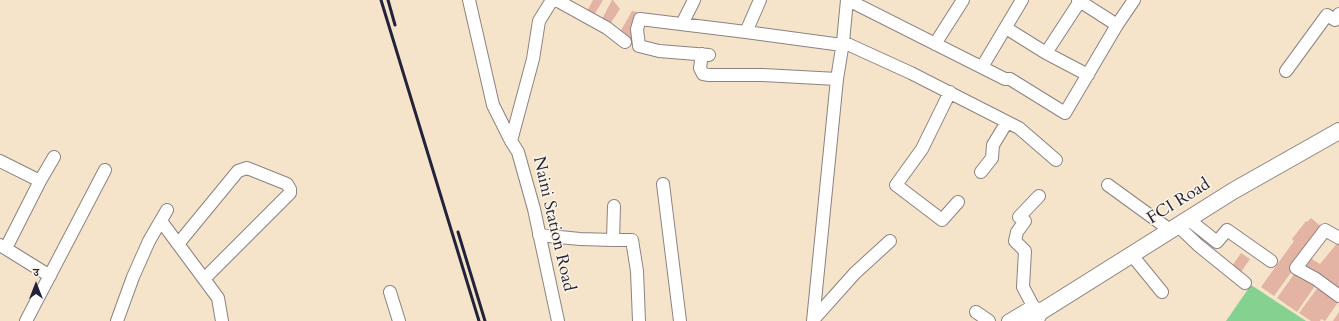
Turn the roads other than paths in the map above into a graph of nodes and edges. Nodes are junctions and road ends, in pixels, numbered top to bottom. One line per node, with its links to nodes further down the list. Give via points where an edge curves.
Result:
1 (469, 0): 26 (street, Naini Station Road, via 493,105)
2 (558, 0): 15 (street, via 607,28); 26 (street, via 539,21 533,59)
3 (694, 0): 11 (street)
4 (760, 0): 14 (street)
5 (848, 0): 16 (street); 17 (street)
6 (963, 0): 17 (street)
7 (1022, 0): 13 (street)
8 (1079, 0): 12 (street); 18 (street)
9 (1134, 0): 12 (street)
10 (1339, 14): 20 (street, via 1334,20 1328,15)
11 (682, 24): 14 (street); 22 (street, via 640,19 637,29 639,46 659,51 706,55 700,68 703,74)
12 (1117, 25): 21 (street)
13 (1006, 28): 18 (street); 19 (street)
14 (746, 32): 16 (street)
15 (625, 42)
16 (842, 43): 22 (street); 23 (street)
17 (935, 44): 19 (street)
18 (1046, 53): 21 (street)
19 (982, 67): 21 (street, via 1010,79 1065,113)
20 (1286, 71)
21 (1088, 75)
22 (837, 79): 62 (street)
23 (950, 92): 24 (street); 36 (street, via 922,149 896,185 942,220)
24 (1007, 122): 28 (street, via 1019,128); 31 (street, via 993,145 992,158)
25 (1339, 131): 38 (main road, FCI Road)
26 (511, 141): 39 (street, Naini Station Road, via 518,152)
27 (54, 158): 32 (street)
28 (1056, 160)
29 (0, 161): 32 (street)
30 (105, 170): 47 (street)
31 (981, 172)
32 (40, 181): 44 (street)
33 (663, 184): 61 (street)
34 (1108, 185): 38 (street)
35 (1039, 196): 54 (street, via 1016,214 1025,221 1017,232 1015,241 1025,251 1023,287)
36 (958, 202)
37 (614, 206): 41 (street)
38 (1178, 225): 45 (main road, FCI Road); 46 (street, via 1217,242 1227,230); 49 (street, via 1198,245)
39 (539, 235): 41 (street); 59 (street, Naini Station Road)
40 (1339, 238): 52 (street, via 1325,230 1296,268)
41 (613, 240): 60 (street, via 632,240 637,271)
42 (890, 241): 62 (street, via 855,273)
43 (178, 244): 48 (street); 48 (street, via 238,171 246,168 287,184 290,193); 56 (street, via 164,215 133,276)
44 (3, 246): 47 (street)
45 (1131, 254): 51 (street); 54 (main road, FCI Road)
46 (1271, 261)
47 (50, 276): 55 (street)
48 (204, 279): 57 (street, via 218,298)
49 (1245, 283)
50 (390, 292): 58 (street)
51 (1162, 292)
52 (1339, 296)
53 (976, 312): 63 (street)
54 (1034, 316): 64 (street)
55 (26, 321)
56 (117, 321)
57 (222, 321)
58 (399, 321)
59 (558, 321)
60 (639, 321)
61 (680, 321)
62 (813, 321)
63 (989, 321)
64 (1008, 321)

